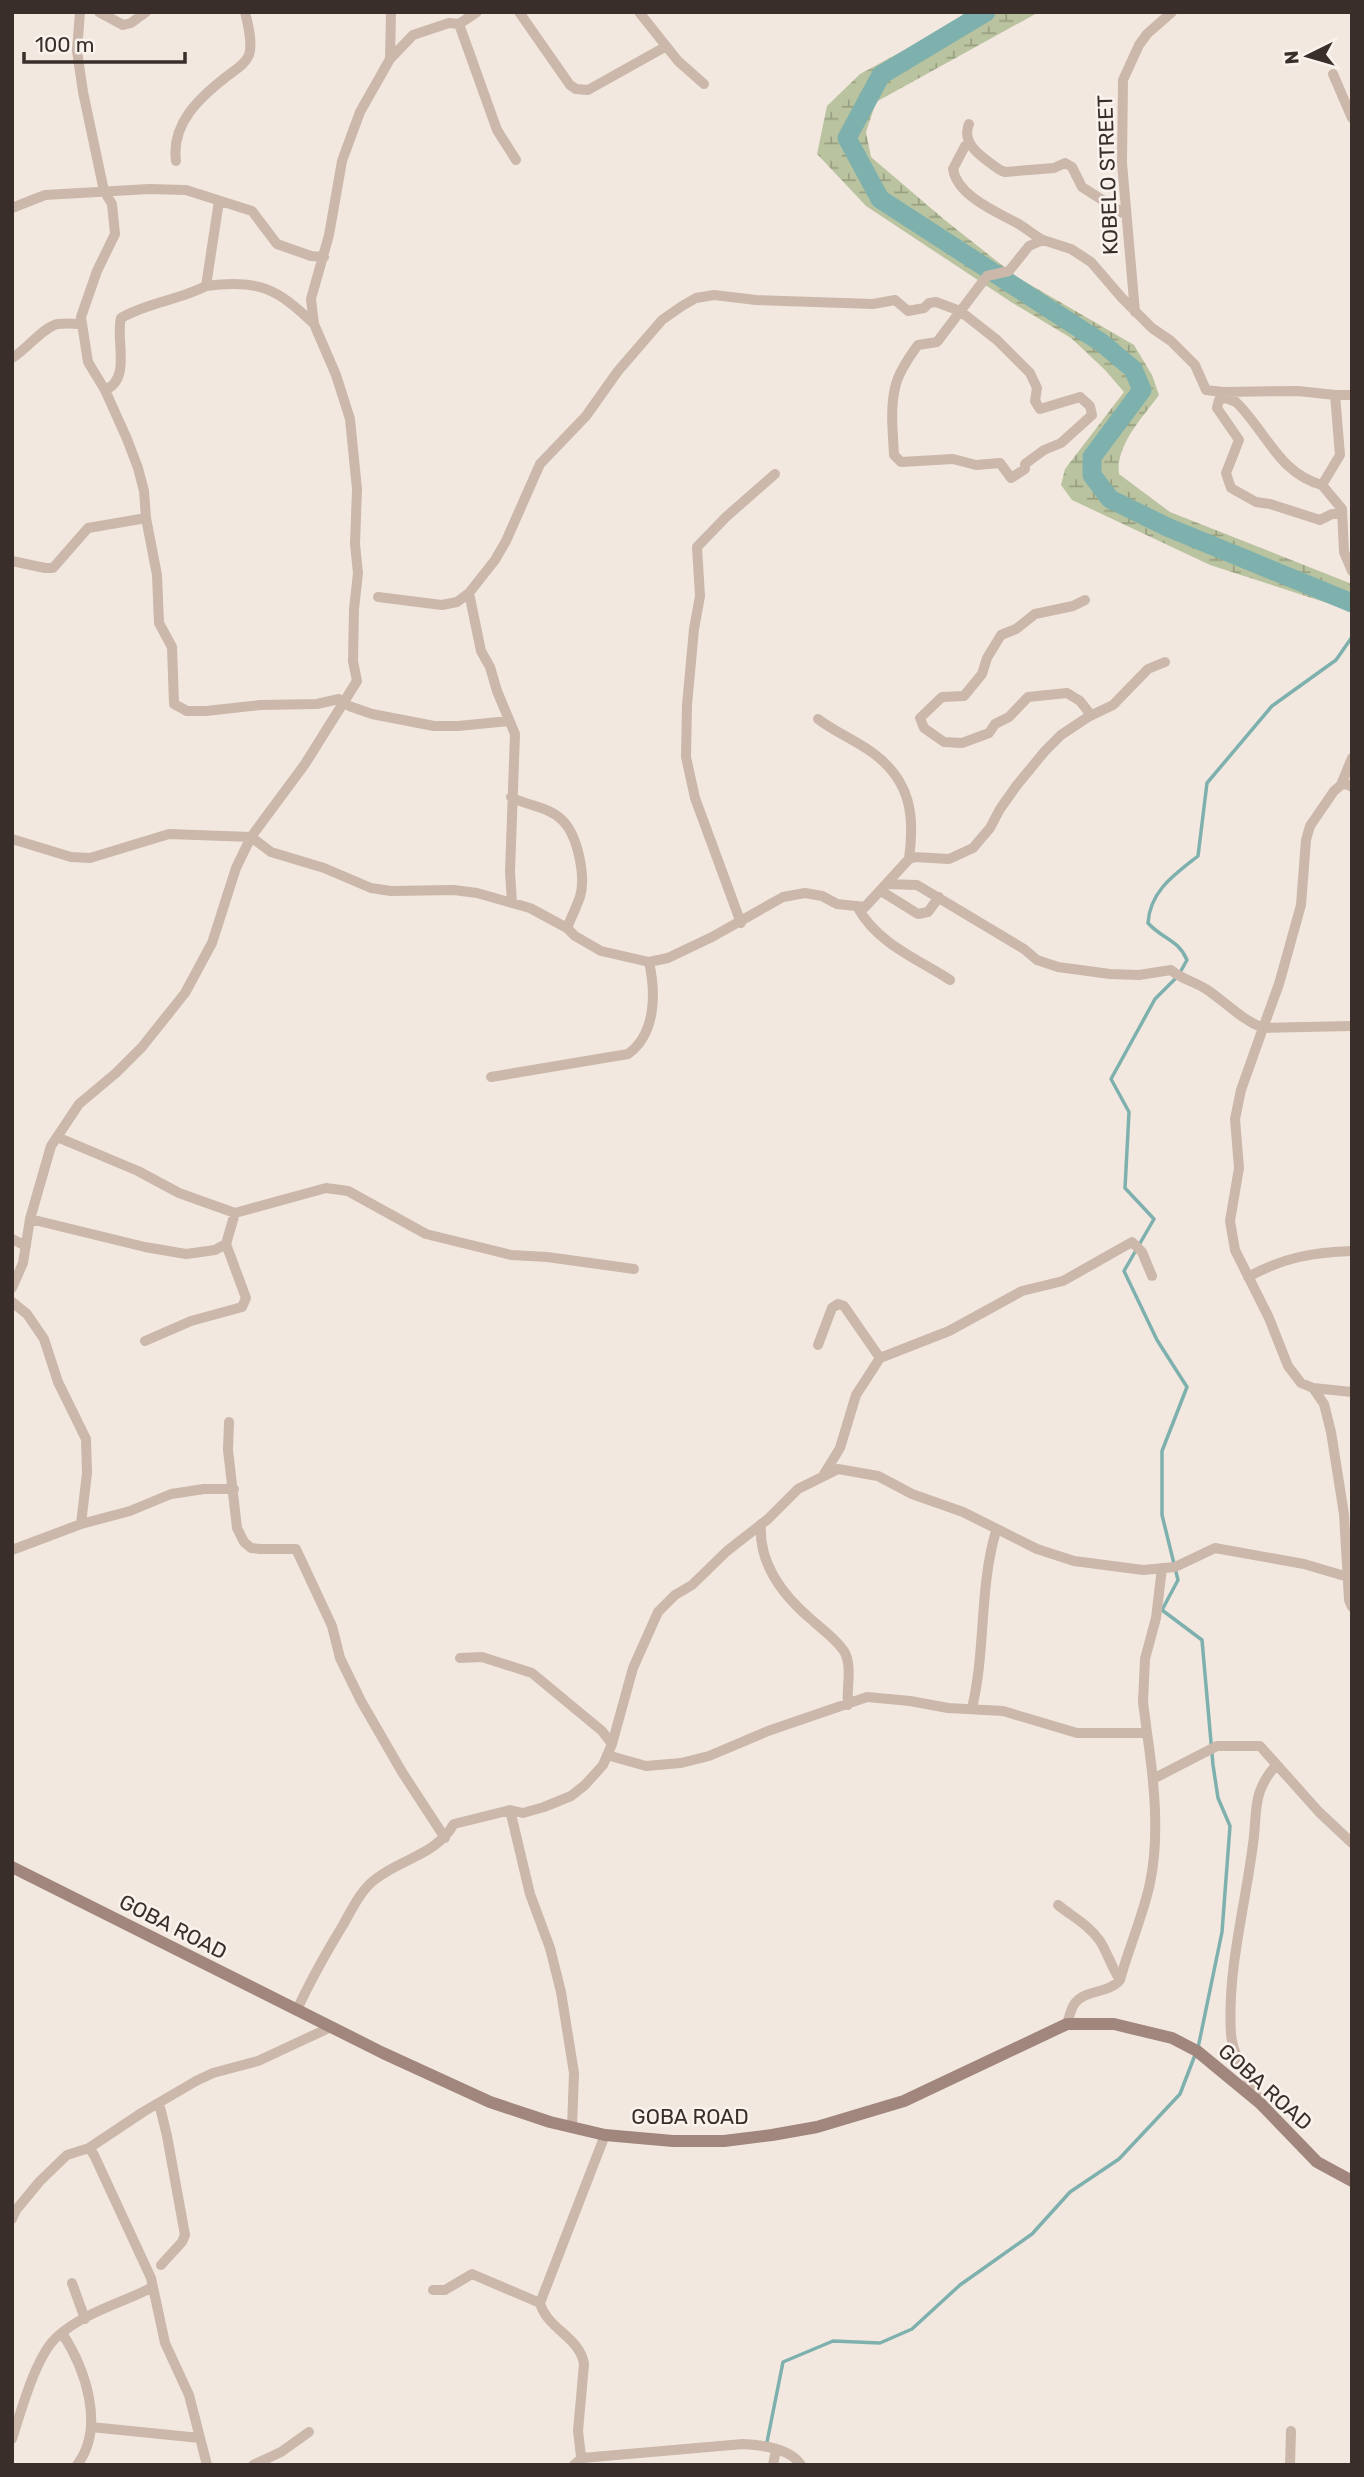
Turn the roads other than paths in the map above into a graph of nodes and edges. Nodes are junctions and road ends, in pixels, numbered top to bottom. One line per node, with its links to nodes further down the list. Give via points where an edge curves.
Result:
1 (80, 12): 20 (street, via 77,51)
2 (99, 12): 3 (street, via 123,24)
3 (146, 12)
4 (246, 12): 19 (street, via 249,55 187,114 174,150)
5 (391, 12): 12 (street)
6 (477, 12): 10 (street)
7 (519, 12): 11 (street, via 570,85 581,91)
8 (639, 12): 11 (street)
9 (1172, 12): 23 (street, KOBELO STREET, via 1139,45 1124,80)
10 (459, 24): 12 (street, via 413,35); 18 (street, via 497,130)
11 (665, 47): 14 (street)
12 (390, 59): 25 (street, via 347,143)
13 (1333, 74): 15 (street)
14 (704, 83)
15 (1352, 118)
16 (970, 124): 17 (street, via 966,132)
17 (969, 144): 23 (street, via 1005,172 1065,163 1072,166 1082,187); 24 (street, via 953,169 957,184 990,210)
18 (516, 160)
19 (176, 161)
20 (104, 191): 21 (street, via 186,190); 22 (street, via 45,195); 29 (street, via 112,204 115,234 97,271)
21 (219, 201): 25 (street, via 252,211 277,244); 26 (street)
22 (12, 208)
23 (1126, 215): 28 (street, KOBELO STREET)
24 (1043, 240): 27 (street, via 1029,246 1009,271 986,276); 28 (street, via 1091,262)
25 (324, 257): 30 (street, via 311,299)
26 (206, 286): 30 (street, via 255,285 281,297); 32 (street, via 121,318 118,374)
27 (960, 311): 27 (street, via 937,342 918,345 907,360 895,388 894,455 901,462 953,459 976,465 1000,463 1011,478 1044,450 1068,438 1092,415 1090,406 1080,397 1040,409 1030,373); 41 (street, via 936,302 908,311 895,300 873,304 714,295 682,306 662,320 586,416 540,464 506,541)
28 (1135, 312): 33 (street, via 1195,365 1206,390)
29 (82, 324): 31 (street, via 51,327); 32 (street, via 88,362)
30 (314, 324): 45 (street, via 350,419 357,489 353,661 357,681)
31 (12, 358)
32 (104, 390): 38 (street, via 138,468)
33 (1335, 395): 34 (street); 36 (street, via 1340,455)
34 (1352, 395)
35 (775, 474): 59 (street, via 698,547 700,596 687,705 686,757 695,798)
36 (1322, 485): 37 (street); 37 (street, via 1292,470 1236,402 1219,400 1217,408 1239,440 1226,473 1231,488 1256,502 1320,520)
37 (1342, 514): 40 (street, via 1344,552)
38 (146, 518): 39 (street, via 88,528 53,568); 45 (street, via 157,575 159,623 172,647 174,704 187,711 206,712)
39 (12, 561)
40 (1352, 571)
41 (469, 593): 42 (street, via 442,605); 48 (street, via 481,651)
42 (378, 597)
43 (1085, 600): 46 (street, via 1035,614 1001,635 982,674 964,696 942,697 920,718 924,728 944,742 962,743 989,733 1028,698 1067,693)
44 (1165, 662): 46 (street, via 1148,669 1113,705)
45 (344, 702): 48 (street, via 373,714 434,726); 52 (street)
46 (1091, 715): 54 (street, via 1045,751 973,848 949,859)
47 (818, 719): 54 (street, via 874,754 899,782 911,807)
48 (509, 720): 51 (street, via 515,734)
49 (1352, 758): 50 (street)
50 (1346, 786): 64 (street, via 1327,799 1310,826 1301,905)
51 (511, 797): 57 (street); 60 (street, via 561,818 575,840 581,895)
52 (251, 837): 53 (street, via 169,834 90,859); 57 (street, via 271,852 371,888 454,890); 66 (street, via 212,943 184,993 142,1047 79,1104)
53 (12, 839)
54 (909, 859): 55 (street)
55 (884, 888): 56 (street, via 911,883); 56 (street, via 918,914 928,912); 58 (street)
56 (939, 897): 64 (street, via 1037,960 1110,974 1171,970)
57 (512, 903): 60 (street)
58 (858, 908): 59 (street, via 805,893 783,897); 62 (street, via 901,953)
59 (741, 923): 61 (street, via 668,958)
60 (567, 928): 61 (street, via 601,951)
61 (649, 962): 65 (street, via 653,1005 648,1028 628,1054)
62 (950, 981)
63 (1352, 1026): 64 (street)
64 (1263, 1028): 75 (street, via 1235,1119 1239,1168 1230,1221 1235,1250)
65 (491, 1077)
66 (57, 1137): 67 (street, via 179,1193); 68 (street)
67 (235, 1213): 70 (street); 73 (street, via 337,1188 426,1234 511,1255)
68 (30, 1219): 70 (street, via 186,1254); 71 (street)
69 (12, 1239): 71 (street)
70 (226, 1244): 78 (street, via 246,1298 242,1307 191,1321)
71 (26, 1246): 76 (street)
72 (1352, 1251): 75 (street, via 1278,1261)
73 (634, 1269)
74 (1152, 1276): 80 (street, via 1142,1252 1132,1242 1063,1281 1022,1291 949,1331)
75 (1248, 1277): 81 (street, via 1288,1366 1301,1383)
76 (12, 1288)
77 (12, 1302): 86 (street, via 44,1339 58,1382 86,1439)
78 (145, 1341)
79 (818, 1345): 80 (street, via 832,1308 838,1304 844,1306)
80 (880, 1358): 84 (street, via 856,1395 840,1448)
81 (1312, 1388): 82 (street); 91 (street, via 1324,1404 1331,1432)
82 (1352, 1392)
83 (229, 1422): 85 (street)
84 (824, 1474): 87 (street, via 798,1489); 88 (street, via 838,1469 878,1476)
85 (233, 1489): 86 (street, via 171,1494); 102 (street, via 237,1528 244,1542 251,1548 296,1549 361,1701)
86 (81, 1524): 89 (street)
87 (761, 1524): 94 (street, via 765,1563 782,1590 845,1653); 97 (street, via 658,1612 633,1668)
88 (996, 1531): 90 (street, via 1074,1560 1143,1570); 95 (street, via 987,1569)
89 (12, 1550)
90 (1162, 1568): 91 (street, via 1175,1567 1215,1548); 96 (street, via 1145,1659)
91 (1348, 1577): 92 (street)
92 (1352, 1607)
93 (460, 1658): 97 (street, via 482,1657 532,1673)
94 (848, 1705): 95 (street, via 867,1697); 98 (street, via 681,1763 646,1766)
95 (971, 1708): 96 (street, via 1003,1711 1077,1733)
96 (1146, 1733): 100 (street)
97 (612, 1744): 98 (street)
98 (607, 1755): 101 (street, via 603,1765 571,1796 523,1813)
99 (1277, 1765): 100 (street, via 1260,1746 1217,1746); 103 (street); 111 (street, via 1259,1793 1232,1975 1234,2050)
100 (1153, 1779): 106 (street, via 1151,1874)
101 (510, 1810): 102 (street, via 454,1824); 112 (street, via 561,1992 574,2073)
102 (445, 1838): 107 (street, via 363,1890)
103 (1352, 1843)
104 (12, 1867): 107 (main road, GOBA ROAD)
105 (1058, 1905): 106 (street, via 1100,1941)
106 (1121, 1980): 108 (street, via 1075,2003)
107 (297, 2010): 109 (main road, GOBA ROAD)
108 (1067, 2024): 111 (main road, GOBA ROAD, via 1114,2024 1172,2038 1203,2056); 113 (main road, GOBA ROAD, via 904,2101 817,2127 724,2141)
109 (331, 2027): 110 (street, via 258,2062 213,2073); 112 (main road, GOBA ROAD, via 490,2102)
110 (159, 2103): 114 (street); 117 (street, via 185,2235)
111 (1260, 2103): 115 (main road, GOBA ROAD, via 1317,2162)
112 (572, 2127): 113 (main road, GOBA ROAD)
113 (605, 2135): 121 (street)
114 (89, 2148): 116 (street, via 57,2163); 119 (street)
115 (1352, 2181)
116 (12, 2219)
117 (161, 2265)
118 (72, 2283): 122 (street)
119 (153, 2287): 122 (street); 127 (street, via 165,2343 186,2387)
120 (433, 2290): 121 (street, via 444,2290 474,2274)
121 (540, 2303): 130 (street, via 582,2355)
122 (85, 2319): 123 (street)
123 (62, 2333): 124 (street, via 84,2378); 128 (street, via 36,2372)
124 (90, 2427): 127 (street); 131 (street, via 88,2444)
125 (1291, 2431): 136 (street)
126 (309, 2432): 133 (street)
127 (200, 2438): 132 (street)
128 (12, 2439)
129 (776, 2450): 130 (street, via 720,2445); 134 (street); 135 (street, via 792,2455)
130 (579, 2462)
131 (77, 2465)
132 (208, 2465)
133 (253, 2465)
134 (773, 2465)
135 (801, 2465)
136 (1290, 2465)

